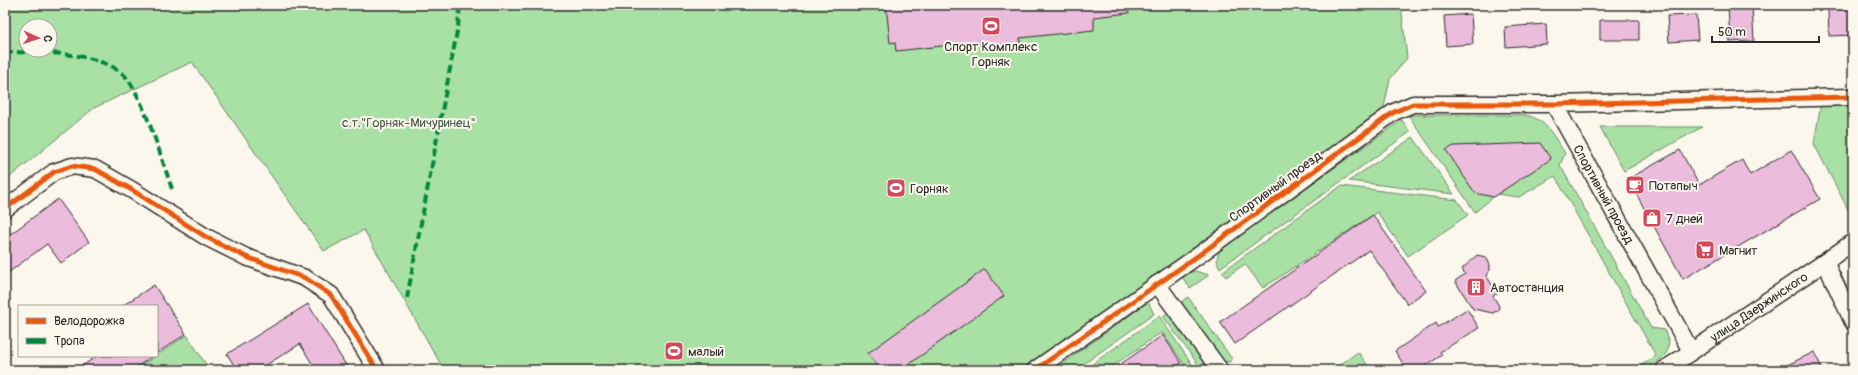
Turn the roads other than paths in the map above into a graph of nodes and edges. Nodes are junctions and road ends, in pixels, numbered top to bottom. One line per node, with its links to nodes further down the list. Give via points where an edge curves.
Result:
1 (1853, 97): 2 (street)
2 (1554, 104): 6 (street, Спортивный проезд, via 1413,104 1394,112); 8 (street, Спортивный проезд)
3 (5, 209): 9 (street, via 54,172 72,166 95,169 206,237 246,257 305,278 332,295)
4 (1853, 242): 5 (street, улица Дзержинского)
5 (1825, 262): 7 (street); 8 (street, улица Дзержинского)
6 (1157, 284): 10 (street, Спортивный проезд); 11 (street)
7 (1853, 322)
8 (1691, 350): 12 (street, улица Дзержинского)
9 (377, 370)
10 (1035, 370)
11 (1220, 370)
12 (1664, 370)

